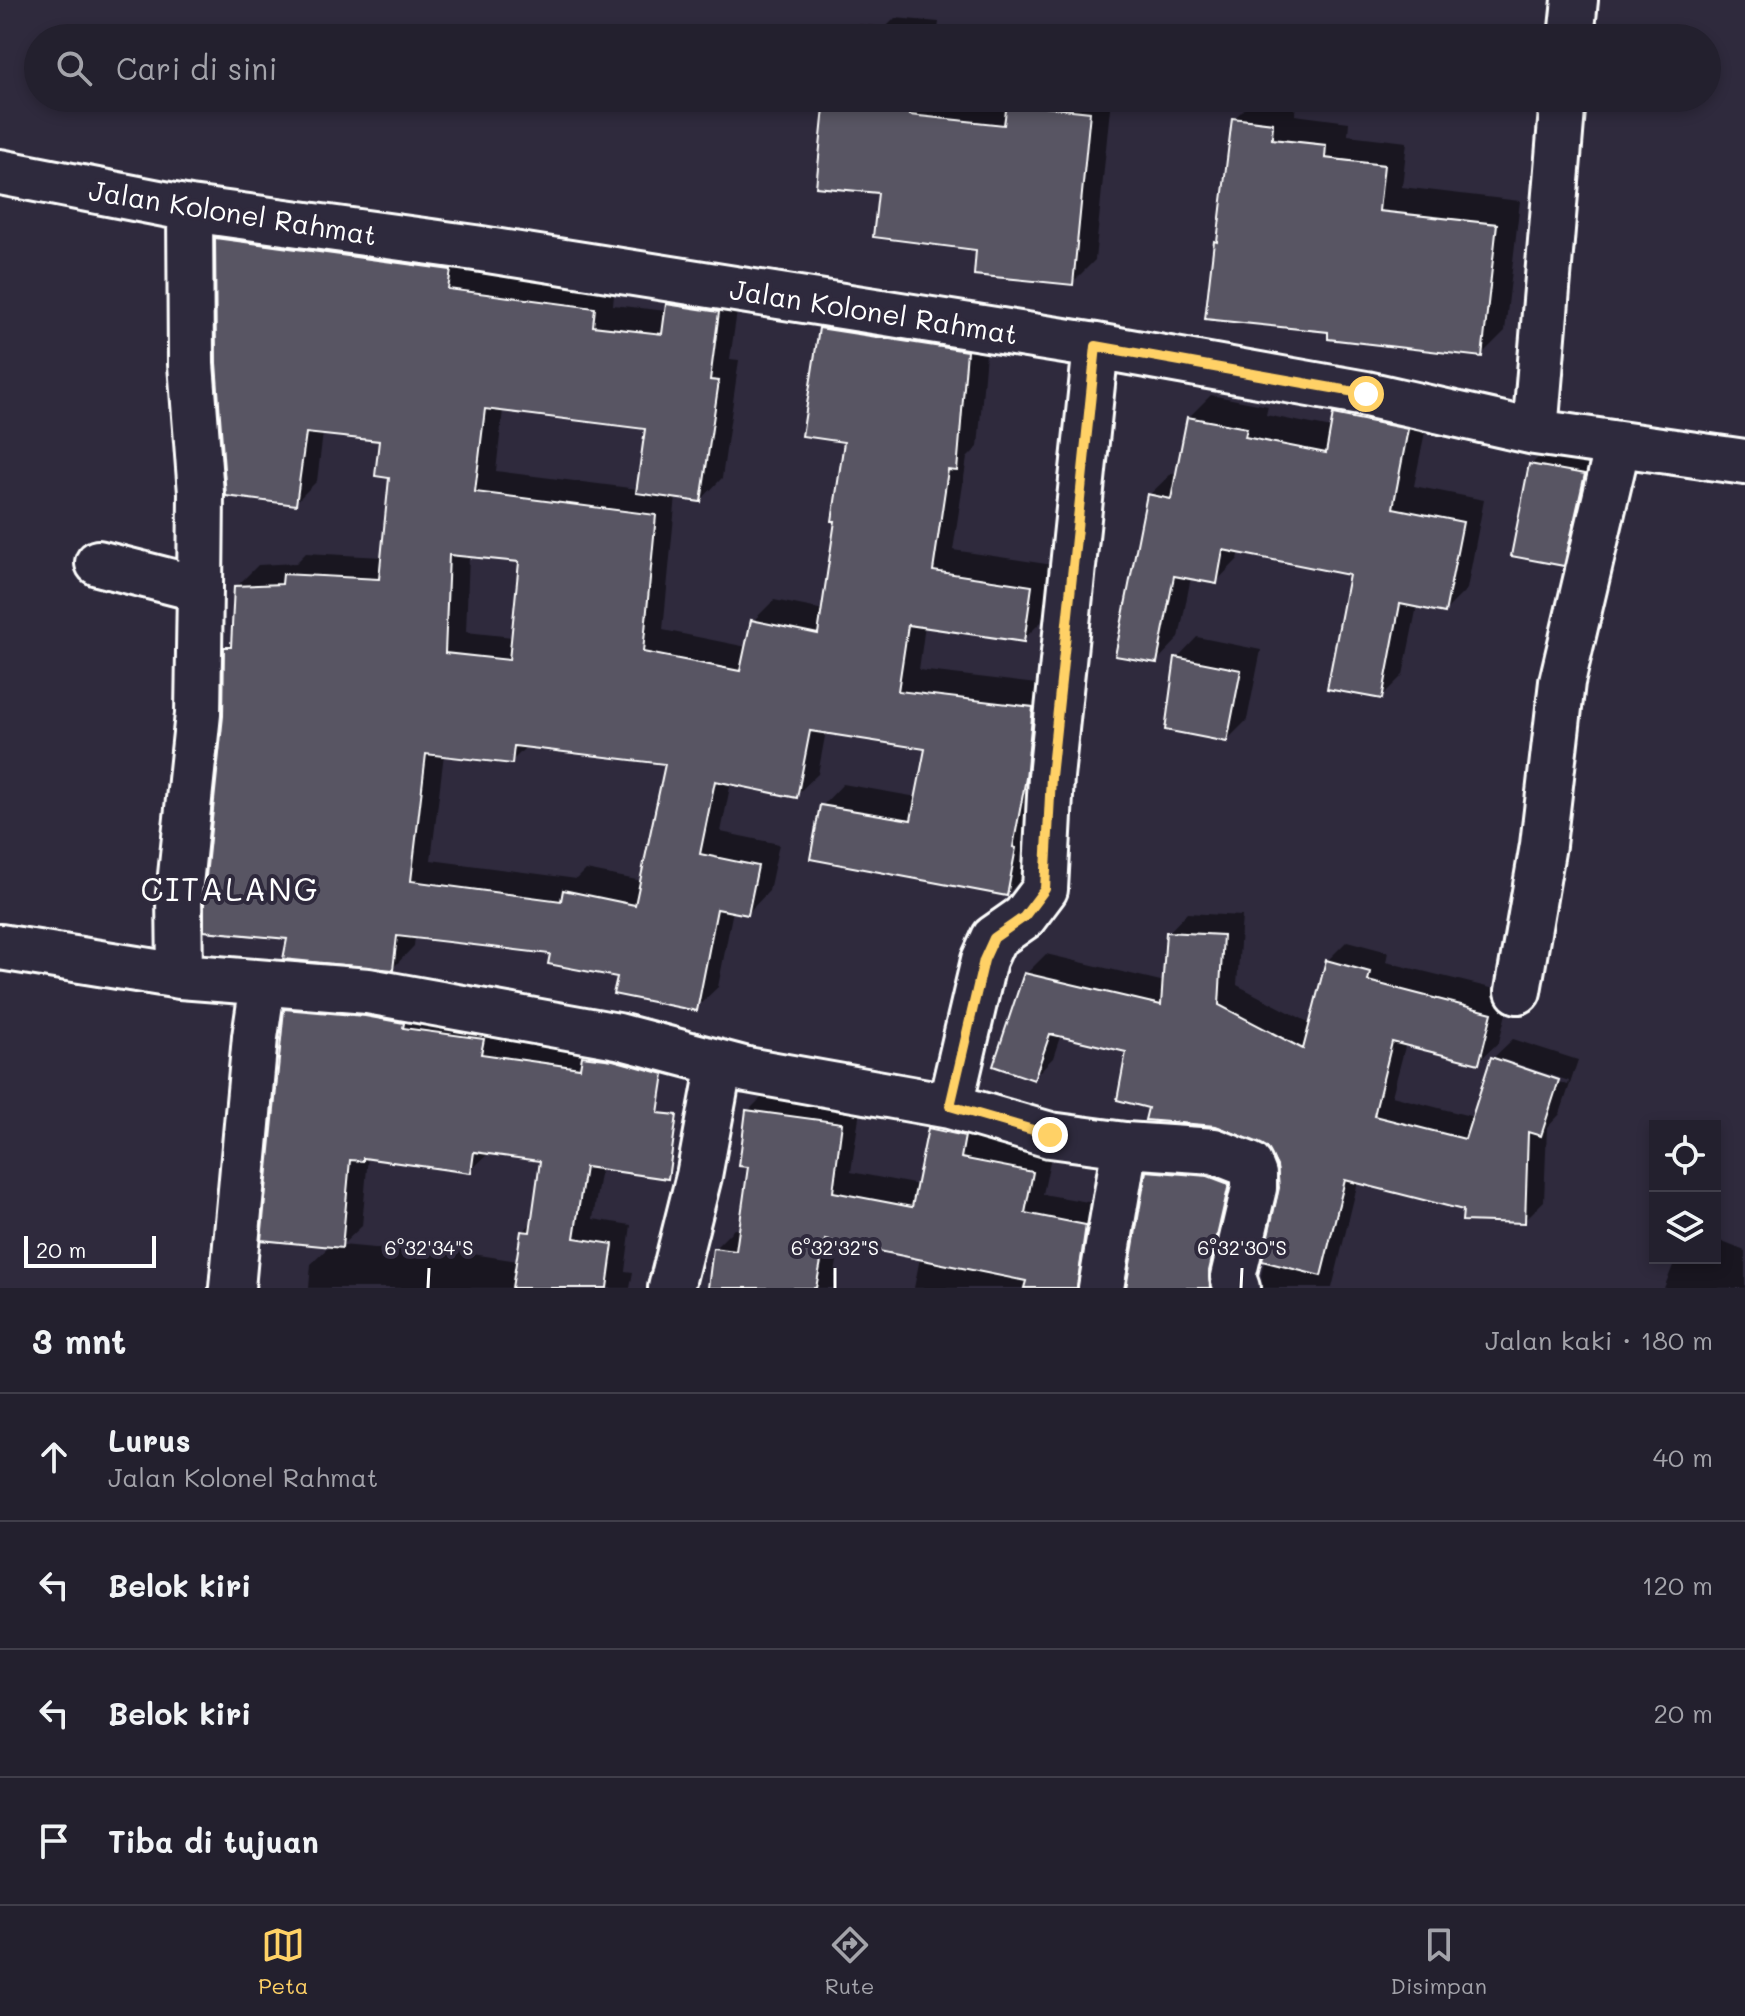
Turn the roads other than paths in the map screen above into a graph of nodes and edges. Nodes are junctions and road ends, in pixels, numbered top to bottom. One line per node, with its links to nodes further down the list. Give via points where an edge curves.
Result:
1 (1575, 0): 2 (street)
2 (1572, 24)
3 (1562, 112): 7 (street)
4 (0, 172): 5 (street, Jalan Kolonel Rahmat)
5 (190, 209): 6 (street, Jalan Kolonel Rahmat, via 475,248); 11 (street)
6 (1096, 346): 7 (street, Jalan Kolonel Rahmat, via 1366,394); 17 (street, via 1051,777 1045,889 1024,917 994,938 984,960)
7 (1535, 432): 8 (street, Jalan Kolonel Rahmat)
8 (1618, 444): 9 (street, Jalan Kolonel Rahmat); 15 (street, via 1562,682 1543,845)
9 (1745, 462)
10 (98, 563): 11 (street)
11 (200, 589): 13 (street, via 198,714 179,894)
12 (0, 947): 13 (street)
13 (180, 976): 14 (street)
14 (263, 983): 16 (street, via 368,991 618,1036); 19 (street)
15 (1518, 991)
16 (720, 1063): 17 (street); 20 (street)
17 (950, 1106): 18 (street, via 1050,1135)
18 (1125, 1145): 21 (street); 22 (street, via 1214,1151 1250,1165 1254,1188 1233,1277)
19 (232, 1288)
20 (671, 1288)
21 (1101, 1288)
22 (1237, 1288)

